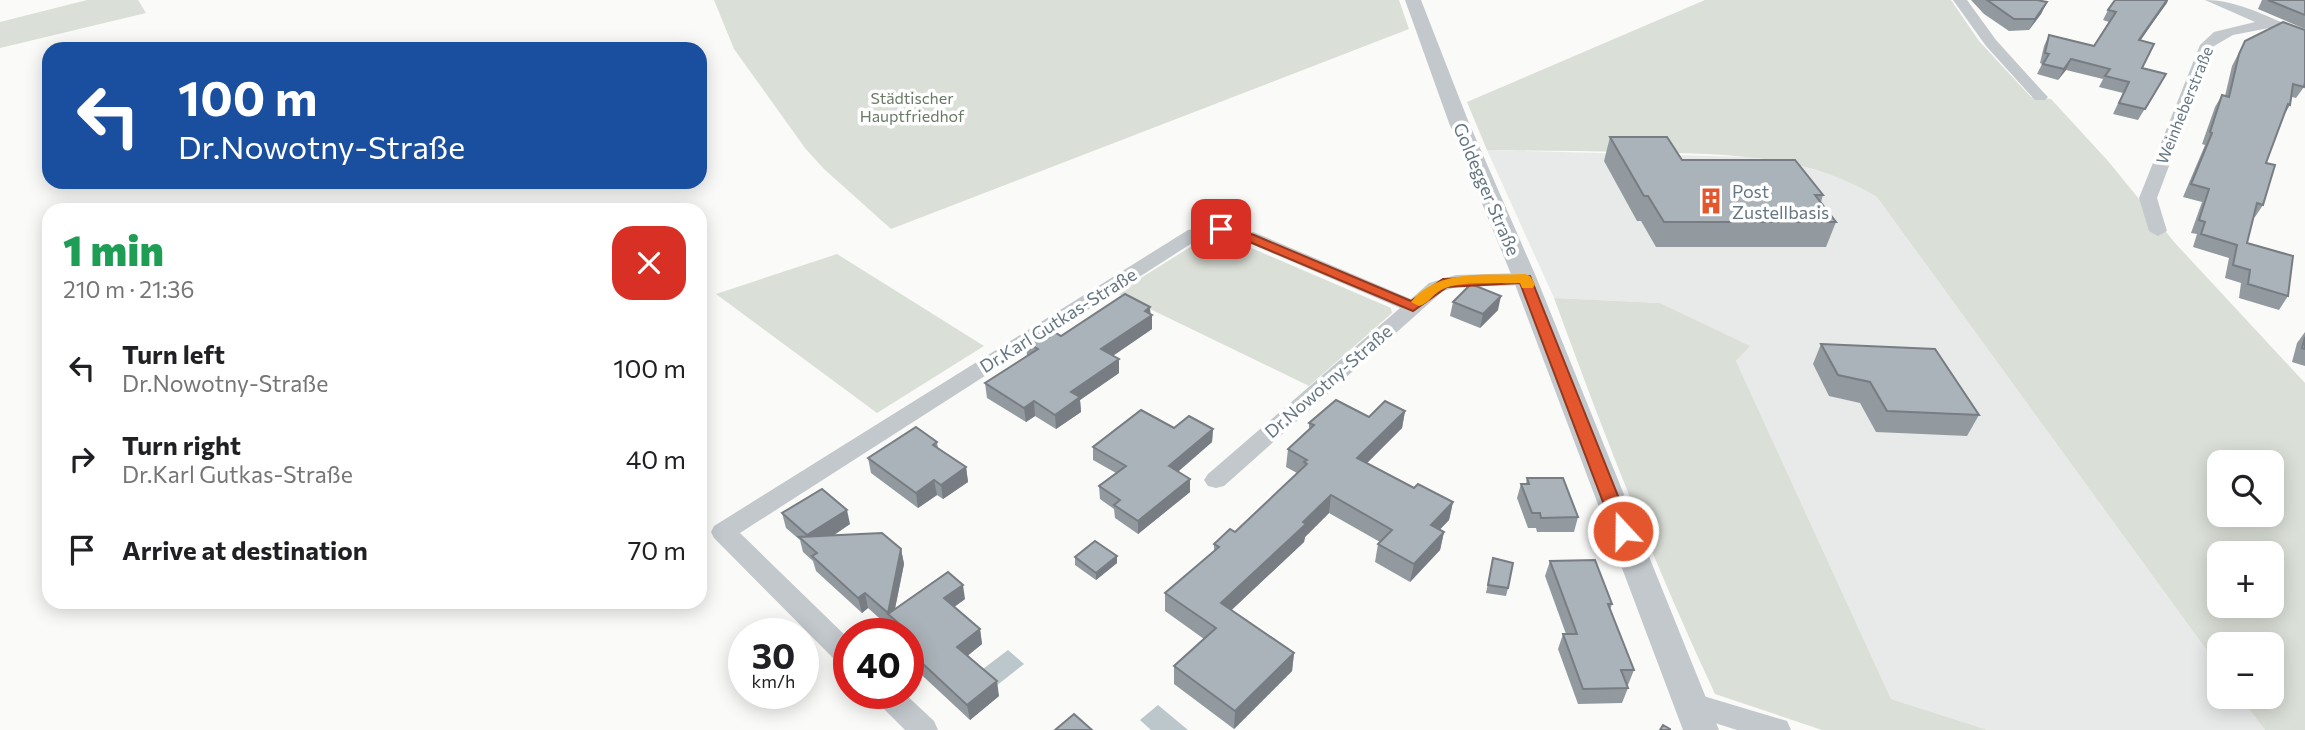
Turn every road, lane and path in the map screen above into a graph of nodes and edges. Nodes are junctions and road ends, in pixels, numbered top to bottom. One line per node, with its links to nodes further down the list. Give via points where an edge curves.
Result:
1 (1413, 0): 8 (street, Goldegger Straße, via 1459,124)
2 (1960, 0): 6 (street)
3 (2216, 1): 4 (street)
4 (2272, 23): 5 (street); 7 (street, Weinheberstraße, via 2222,33 2207,45 2148,198)
5 (2305, 37)
6 (2040, 97)
7 (2158, 231)
8 (1525, 279): 9 (street, Dr.Nowotny-Straße, via 1443,283); 12 (street, Goldegger Straße)
9 (1413, 307): 10 (street, Dr.Nowotny-Straße); 11 (street, Dr.Karl Gutkas-Straße, via 1240,234 1221,229 1194,234 723,532)
10 (1216, 480)
11 (833, 640)
12 (1690, 704): 15 (street, Goldegger Straße); 16 (street)
13 (902, 709): 14 (street)
14 (924, 730)
15 (1700, 730)
16 (1777, 730)

